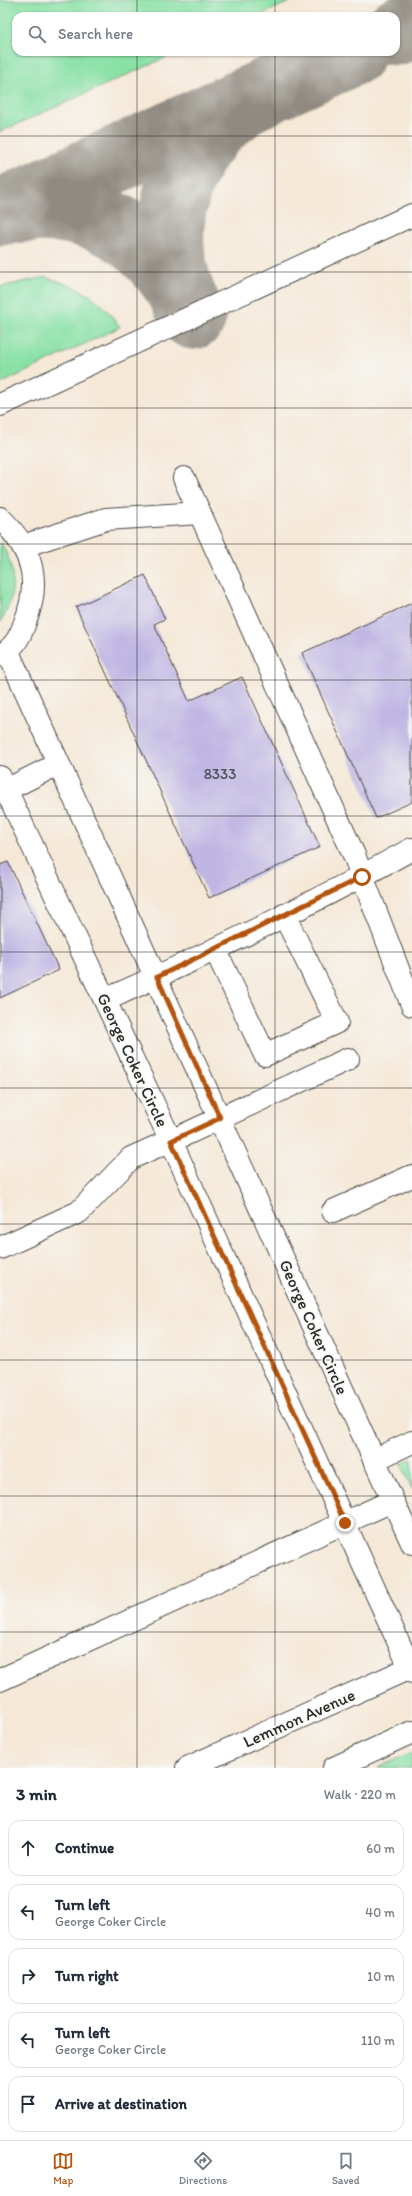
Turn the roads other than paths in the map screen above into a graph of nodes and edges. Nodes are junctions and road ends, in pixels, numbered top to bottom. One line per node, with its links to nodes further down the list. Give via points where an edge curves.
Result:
1 (412, 215): 2 (street)
2 (0, 405)
3 (184, 478): 4 (street)
4 (200, 512): 6 (street, via 106,519); 11 (street)
5 (0, 518): 6 (street, George Coker Circle, via 17,534)
6 (23, 546): 7 (street, George Coker Circle, via 30,561 33,580 31,608 22,632)
7 (4, 654): 8 (street, George Coker Circle)
8 (58, 764): 9 (street); 14 (street, George Coker Circle)
9 (3, 783): 15 (street, George Coker Circle)
10 (412, 849): 11 (street)
11 (362, 877): 12 (street); 16 (street)
12 (284, 915): 13 (street); 13 (street, via 337,1022 266,1055)
13 (215, 949): 14 (street)
14 (157, 977): 15 (street); 18 (street, George Coker Circle)
15 (106, 1000): 19 (street, George Coker Circle)
16 (412, 1005)
17 (348, 1059): 18 (street)
18 (220, 1118): 19 (street); 24 (street, George Coker Circle)
19 (165, 1143): 22 (street, via 131,1158 79,1212); 26 (street, George Coker Circle)
20 (412, 1176): 21 (street)
21 (333, 1211)
22 (0, 1248)
23 (412, 1442): 24 (street)
24 (374, 1460): 25 (street, George Coker Circle)
25 (392, 1501): 26 (street); 27 (street, George Coker Circle)
26 (345, 1523): 28 (street, George Coker Circle); 29 (street)
27 (412, 1543)
28 (411, 1669): 31 (street, Lemmon Avenue)
29 (0, 1680)
30 (412, 1732): 32 (street)
31 (187, 1768)
32 (334, 1768)

